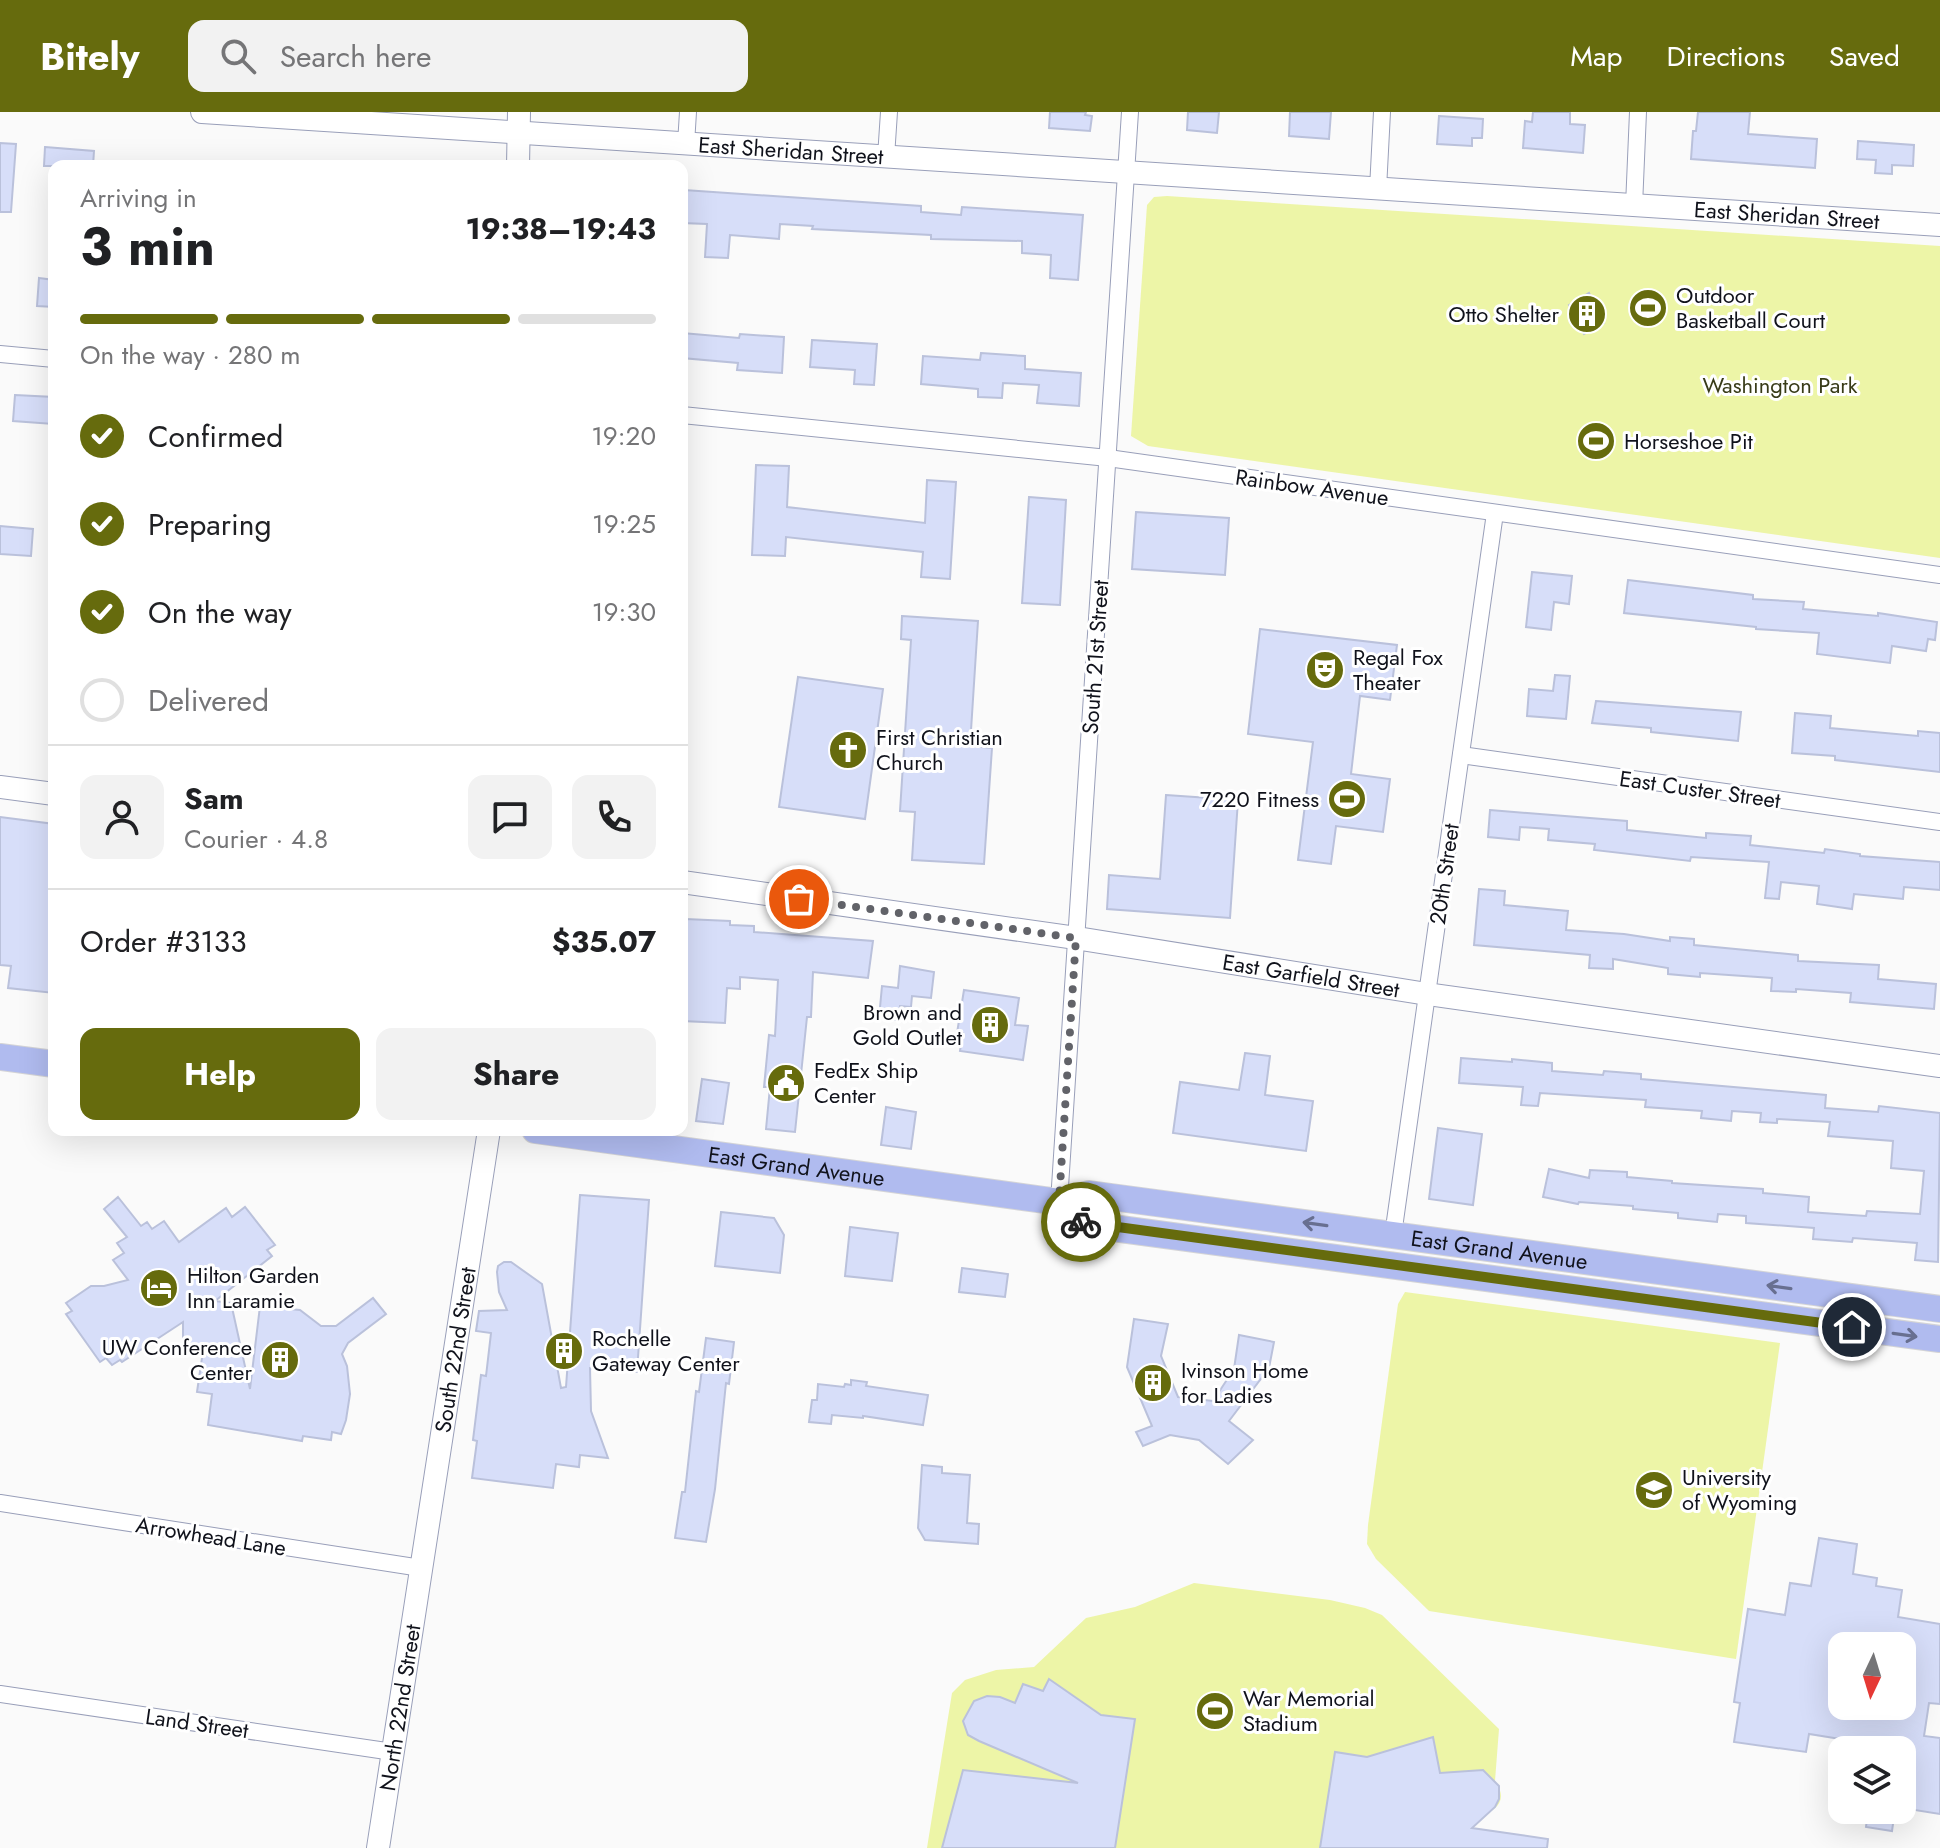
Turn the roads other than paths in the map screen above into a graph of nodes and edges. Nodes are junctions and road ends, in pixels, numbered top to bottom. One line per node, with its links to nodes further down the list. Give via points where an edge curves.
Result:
1 (202, 112): 7 (street, East Sheridan Street)
2 (688, 112): 9 (street)
3 (889, 112): 10 (street)
4 (1130, 112): 12 (street, South 21st Street)
5 (1382, 112): 13 (street)
6 (1638, 112): 14 (street)
7 (229, 113): 8 (street, East Sheridan Street)
8 (518, 122): 9 (street, East Sheridan Street); 11 (street)
9 (686, 144): 10 (street, East Sheridan Street)
10 (886, 157): 12 (street, East Sheridan Street)
11 (518, 160)
12 (1126, 173): 13 (street, East Sheridan Street); 19 (street, South 21st Street)
13 (1378, 189): 14 (street, East Sheridan Street)
14 (1634, 206): 15 (street, East Sheridan Street)
15 (1940, 225)
16 (0, 354): 17 (street)
17 (48, 358)
18 (688, 416): 19 (street, Rainbow Avenue)
19 (1108, 458): 20 (street, Rainbow Avenue); 27 (street, South 21st Street)
20 (1495, 513): 21 (street, Rainbow Avenue); 22 (street, 20th Street)
21 (1940, 575)
22 (1461, 755): 25 (street, East Custer Street); 28 (street, 20th Street)
23 (0, 787): 24 (street)
24 (48, 793)
25 (1940, 822)
26 (688, 883): 27 (street, East Garfield Street)
27 (1076, 938): 28 (street, East Garfield Street); 34 (street, South 21st Street)
28 (1427, 994): 31 (street, East Garfield Street); 35 (street, 20th Street)
29 (0, 1057): 30 (main road)
30 (48, 1063)
31 (1940, 1066)
32 (488, 1136): 39 (street, South 22nd Street)
33 (579, 1136): 34 (main road, East Grand Avenue)
34 (1059, 1202): 35 (main road, East Grand Avenue, one-way to 34, via 1089,1194); 37 (main road, East Grand Avenue, one-way to 37, via 1083,1224)
35 (1393, 1235): 36 (main road, East Grand Avenue, one-way to 35)
36 (1940, 1309)
37 (1940, 1339)
38 (0, 1503): 39 (street, Arrowhead Lane)
39 (421, 1568): 41 (street, North 22nd Street)
40 (0, 1694): 41 (street, Land Street)
41 (393, 1752): 42 (street, North 22nd Street)
42 (378, 1848)

